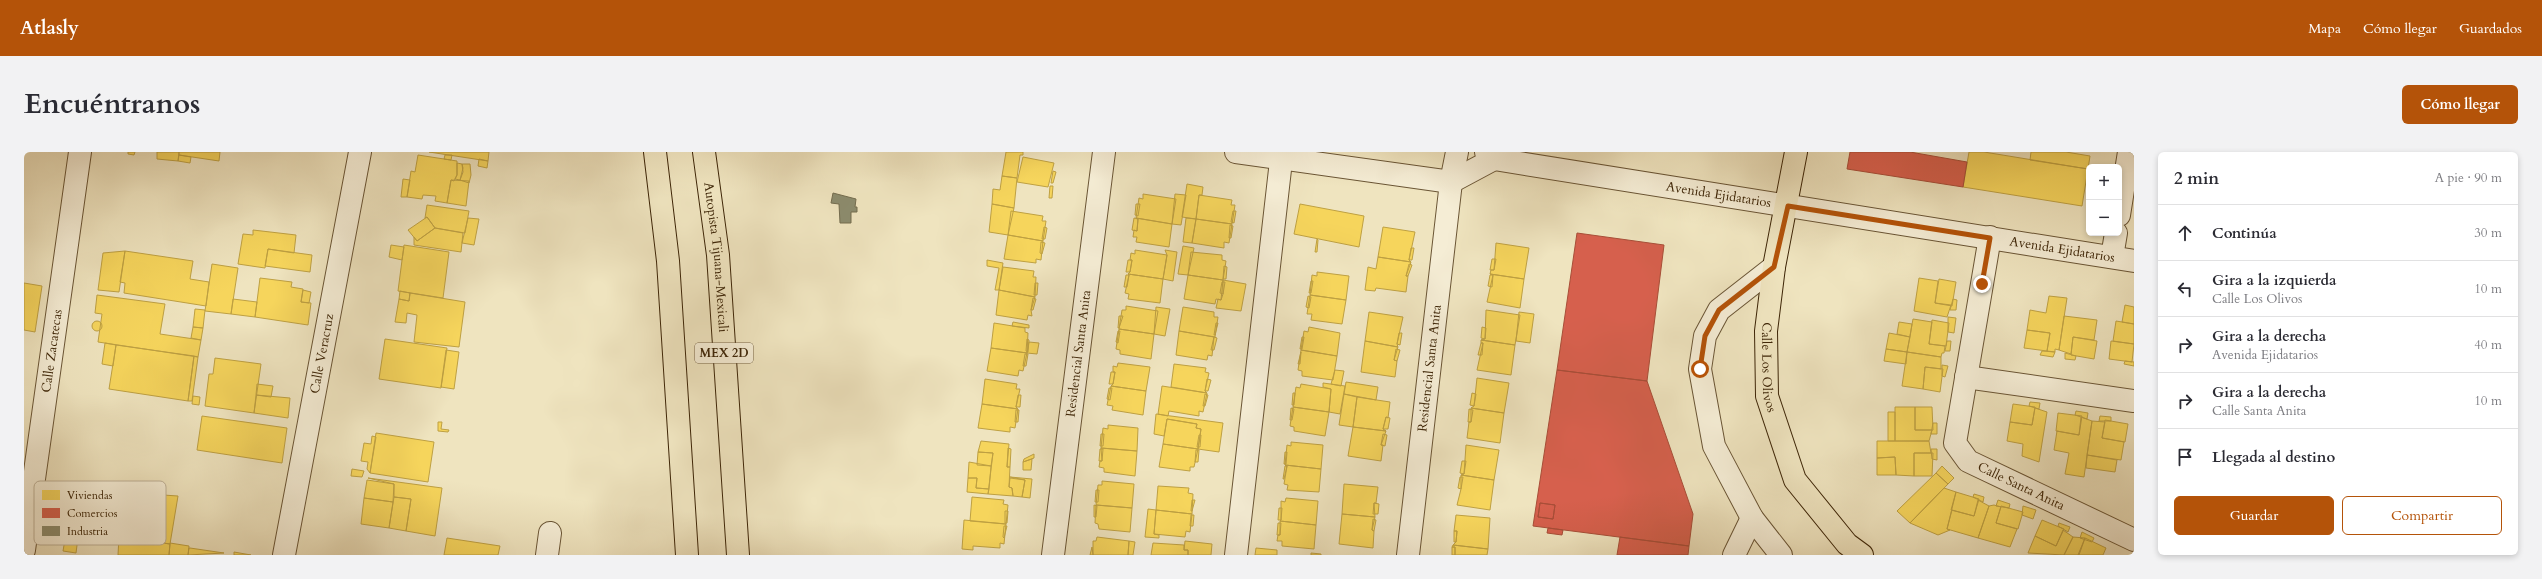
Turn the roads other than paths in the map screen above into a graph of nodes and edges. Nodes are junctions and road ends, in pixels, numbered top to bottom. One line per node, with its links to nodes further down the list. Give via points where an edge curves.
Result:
1 (80, 152): 25 (street, Calle Zacatecas)
2 (360, 152): 26 (street, Calle Veracruz)
3 (655, 152): 28 (main road, MEX 2D, via 668,261)
4 (704, 152): 29 (main road, Autopista Tijuana-Mexicali / MEX 2D, via 718,256)
5 (1104, 152): 30 (street, Residencial Santa Anita)
6 (1236, 152): 10 (street)
7 (1457, 152): 12 (street, Residencial Santa Anita)
8 (1796, 152): 14 (main road, Calle Los Olivos)
9 (2129, 152): 13 (street)
10 (1282, 155): 12 (street); 31 (street)
11 (1490, 156): 12 (street, Avenida Ejidatarios); 14 (street, Avenida Ejidatarios)
12 (1451, 182): 32 (street, Residencial Santa Anita)
13 (2121, 200)
14 (1788, 206): 16 (street, Avenida Ejidatarios); 19 (main road, Calle Los Olivos)
15 (2116, 236): 17 (street)
16 (1990, 238): 17 (street, Avenida Ejidatarios); 20 (street, Calle Santa Anita)
17 (2112, 257): 18 (street, Avenida Ejidatarios)
18 (2134, 261)
19 (1774, 267): 22 (street, via 1719,310 1705,336 1700,369 1714,446); 35 (main road, Calle Los Olivos, via 1766,331 1767,396 1794,480 1847,544)
20 (1966, 376): 21 (street); 24 (street, Calle Santa Anita, via 1955,444 1968,462)
21 (2134, 401)
22 (1752, 518): 33 (street); 34 (street)
23 (550, 533): 27 (street)
24 (2134, 540)
25 (24, 550)
26 (284, 555)
27 (547, 555)
28 (687, 555)
29 (738, 555)
30 (1053, 555)
31 (1236, 555)
32 (1408, 555)
33 (1734, 555)
34 (1781, 555)
35 (1862, 555)

